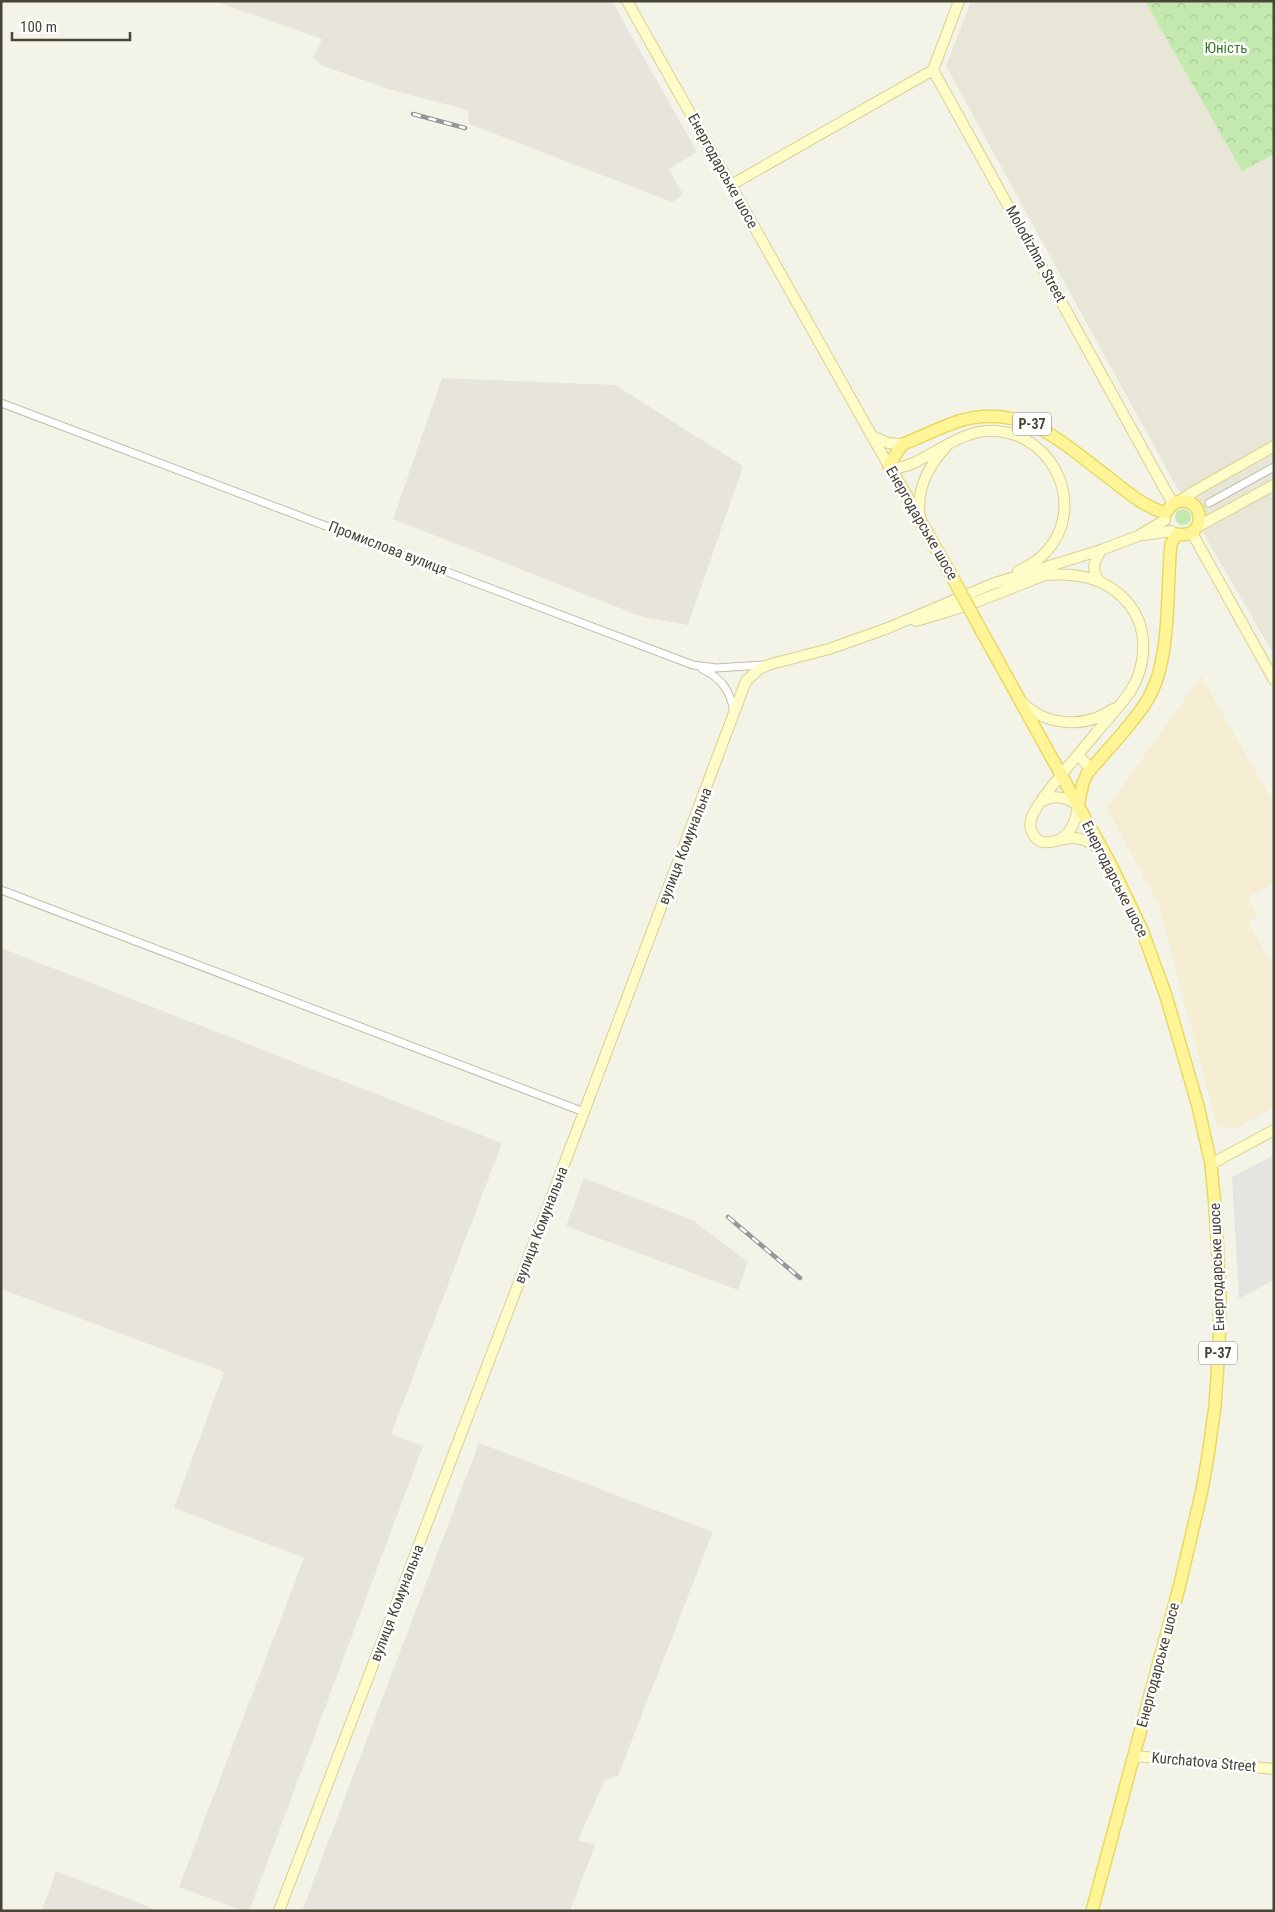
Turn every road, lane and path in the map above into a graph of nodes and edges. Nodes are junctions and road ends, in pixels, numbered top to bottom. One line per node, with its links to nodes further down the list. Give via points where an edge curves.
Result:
1 (627, 1): 4 (street, Енергодарське шосе)
2 (959, 1): 3 (street)
3 (933, 70): 4 (street); 15 (street, Molodizhna Street)
4 (731, 185): 6 (street, Енергодарське шосе)
5 (1, 403): 26 (street, Промислова вулиця)
6 (872, 436): 8 (street, via 888,443); 11 (street, Енергодарське шосе)
7 (954, 440): 10 (street); 16 (street, via 938,456 924,478 919,496); 23 (street, via 986,431 1021,437 1049,459 1062,485 1064,515 1051,545 1032,564)
8 (909, 442): 10 (street); 11 (main road, via 896,452); 15 (main road, Р-37, via 972,418 1013,418 1046,432 1156,510)
9 (1274, 446): 15 (street, via 1193,492)
10 (922, 458): 11 (street, via 902,467)
11 (889, 466): 16 (main road, Енергодарське шосе / Р-37)
12 (1274, 467): 14 (street)
13 (1274, 485): 17 (street)
14 (1209, 503)
15 (1171, 510): 17 (main road, Р-37, via 1189,502 1198,510 1199,521); 18 (street, via 1167,526); 19 (street)
16 (919, 519): 28 (main road, Енергодарське шосе / Р-37, bridge)
17 (1194, 530): 18 (main road, via 1187,535); 27 (street)
18 (1174, 533): 19 (street); 32 (main road, via 1162,652 1155,683 1142,708)
19 (1138, 536): 20 (street)
20 (1102, 550): 21 (street); 22 (street, via 1094,566); 23 (street)
21 (1045, 575): 22 (street, via 1073,574); 24 (street, via 966,606)
22 (1099, 581): 29 (street, via 1130,605 1143,637 1141,668 1132,689)
23 (992, 584): 24 (street)
24 (888, 628): 25 (street, вулиця Комунальна, via 829,649)
25 (778, 661): 26 (street, Промислова вулиця, via 742,668); 30 (street, вулиця Комунальна, via 759,669 746,680)
26 (693, 665): 30 (street, via 722,683 729,694)
27 (1274, 680)
28 (1021, 700): 29 (street, via 1032,712 1068,723 1100,716); 33 (main road, Енергодарське шосе / Р-37)
29 (1121, 702): 31 (street)
30 (734, 714): 39 (street, вулиця Комунальна)
31 (1078, 755): 32 (street); 33 (street)
32 (1091, 769): 35 (main road, via 1083,783)
33 (1060, 774): 34 (street); 35 (main road, Енергодарське шосе / Р-37)
34 (1040, 802): 35 (street, via 1061,797); 36 (street, via 1031,818 1033,834 1045,843)
35 (1078, 806): 36 (street, via 1071,830); 37 (main road, Енергодарське шосе / Р-37)
36 (1058, 841): 37 (street, via 1084,840)
37 (1104, 853): 41 (main road, Енергодарське шосе / Р-37, via 1132,907 1157,971 1188,1066)
38 (1, 890): 39 (street)
39 (584, 1112): 44 (street, вулиця Комунальна)
40 (1274, 1130): 41 (street)
41 (1211, 1164): 42 (main road, Енергодарське шосе / Р-37, via 1220,1291 1215,1406 1202,1490)
42 (1134, 1756): 43 (street, Kurchatova Street); 45 (main road, Енергодарське шосе / Р-37)
43 (1274, 1769)
44 (279, 1911)
45 (1092, 1911)

